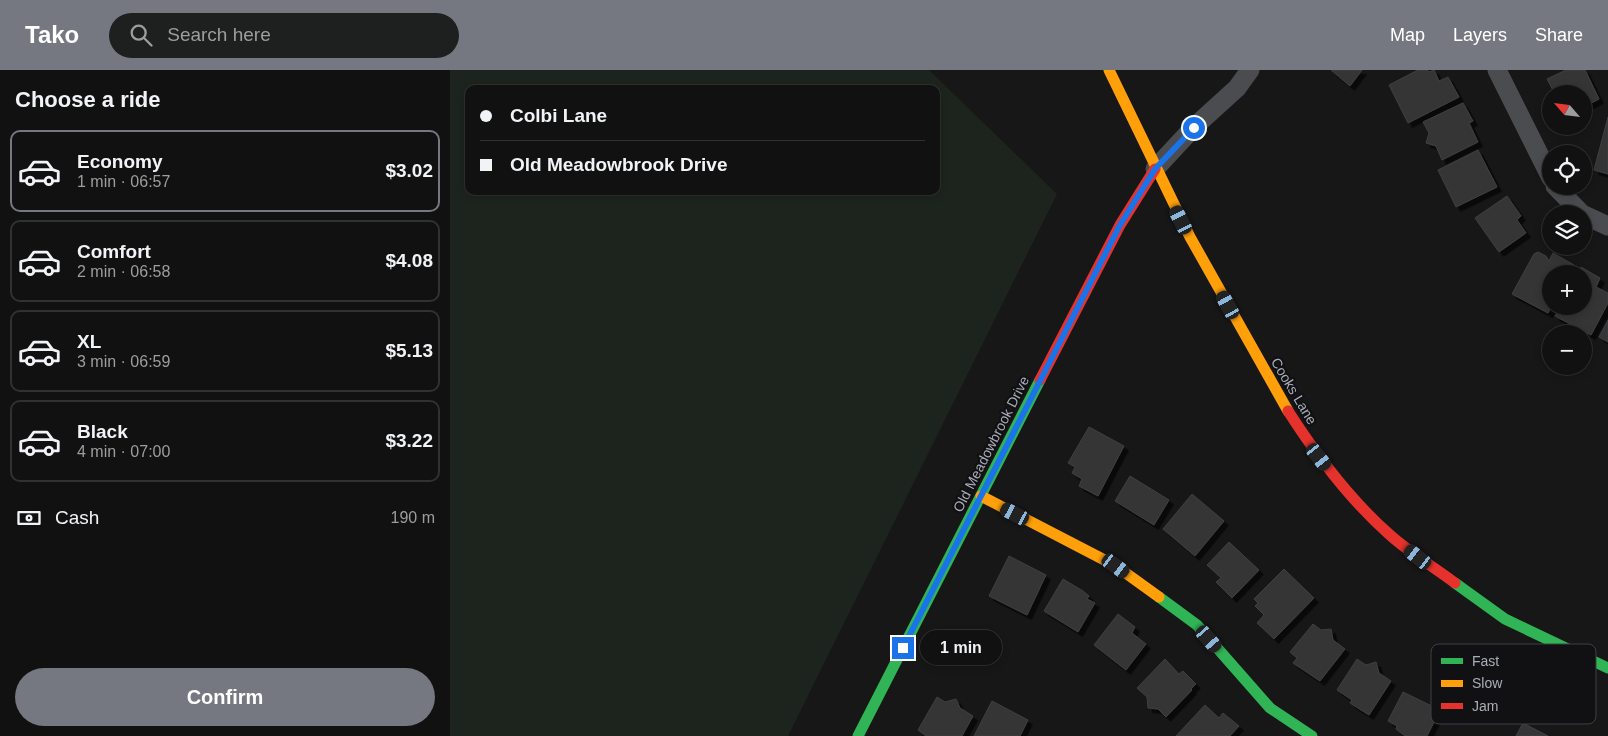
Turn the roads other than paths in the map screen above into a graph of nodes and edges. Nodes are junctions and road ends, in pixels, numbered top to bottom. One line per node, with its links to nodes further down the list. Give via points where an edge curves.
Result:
1 (1109, 70): 5 (main road, Cooks Lane)
2 (1250, 70): 5 (street, via 1237,88)
3 (1497, 70): 4 (street)
4 (1542, 160)
5 (1155, 169): 10 (main road, Old Meadowbrook Drive, via 1120,225); 11 (main road, Cooks Lane, via 1275,390 1310,445 1347,493 1391,536 1505,619)
6 (1564, 195): 7 (street)
7 (1574, 205)
8 (1592, 218): 9 (street)
9 (1608, 226)
10 (981, 496): 14 (main road, Old Meadowbrook Drive); 15 (main road, via 1116,566 1197,625 1270,708)
11 (1558, 644)
12 (1596, 662): 13 (main road, Cooks Lane)
13 (1608, 668)
14 (858, 736)
15 (1312, 736)

